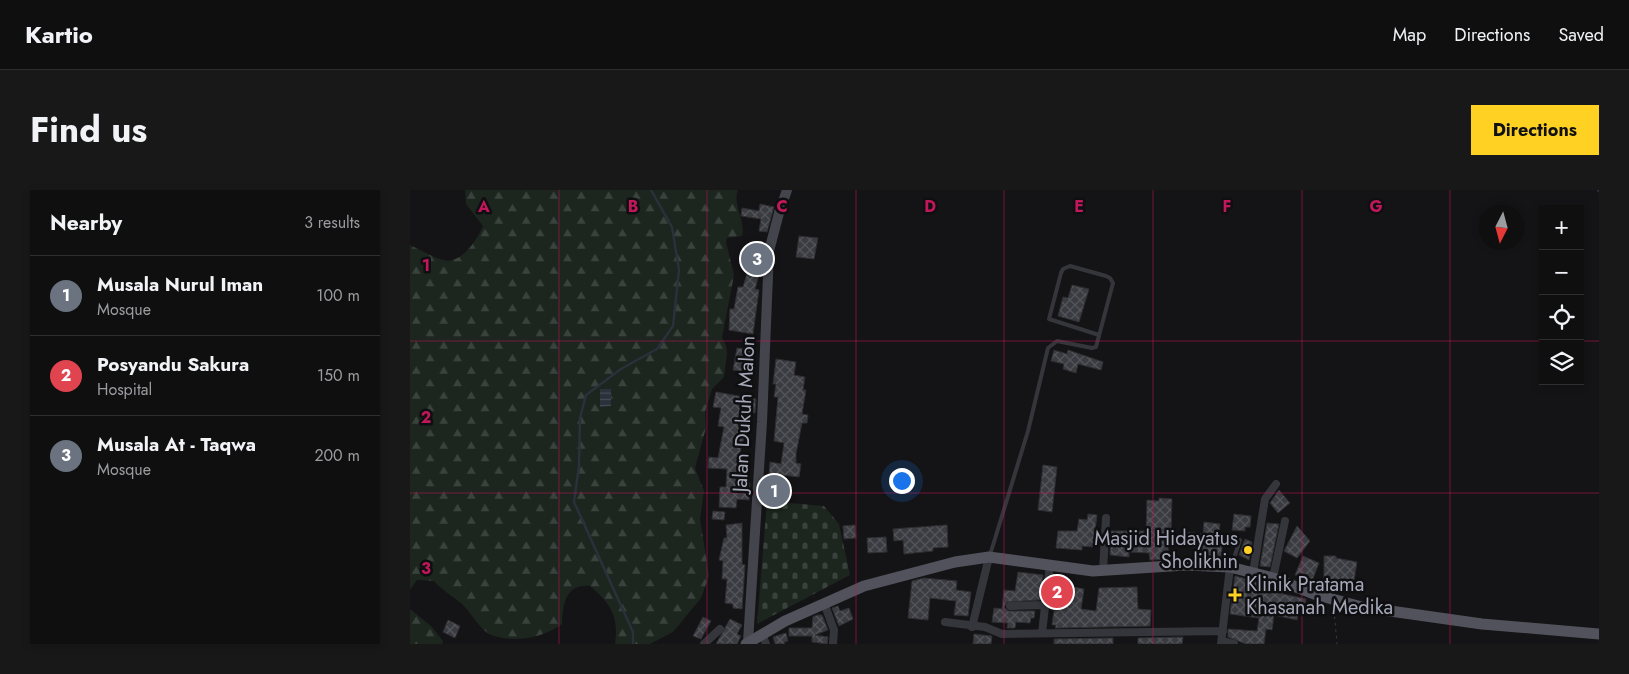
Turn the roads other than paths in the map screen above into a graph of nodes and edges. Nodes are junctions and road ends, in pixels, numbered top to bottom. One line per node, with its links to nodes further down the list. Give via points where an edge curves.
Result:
1 (788, 190): 25 (street, Jalan Dukuh Malon, via 769,251 762,422)
2 (1099, 335): 2 (lane, via 1048,319 1063,269 1070,266 1110,278 1113,284); 7 (lane, via 1096,347 1057,341 1048,348 1028,431)
3 (1276, 484): 11 (street, via 1265,499)
4 (1106, 518): 10 (street)
5 (1285, 521): 12 (street)
6 (1240, 540): 9 (lane)
7 (989, 558): 8 (main road); 13 (main road, via 955,562 864,586); 17 (street)
8 (1050, 564): 10 (main road); 14 (street)
9 (1230, 567): 10 (main road, via 1186,565); 11 (main road); 19 (street)
10 (1103, 571)
11 (1253, 573): 12 (main road)
12 (1273, 578): 22 (main road, via 1362,607 1482,624)
13 (824, 603): 23 (main road); 27 (street, via 834,630)
14 (1045, 605): 15 (street); 20 (street)
15 (1010, 606)
16 (945, 622): 17 (street)
17 (972, 627): 21 (street, via 985,627)
18 (720, 629): 26 (street)
19 (1223, 631): 20 (street); 24 (street)
20 (1042, 633): 21 (street)
21 (1002, 634): 28 (street)
22 (1599, 634)
23 (764, 639): 25 (main road)
24 (1221, 642): 29 (street)
25 (747, 643)
26 (704, 644)
27 (833, 644)
28 (1001, 644)
29 (1234, 644)

